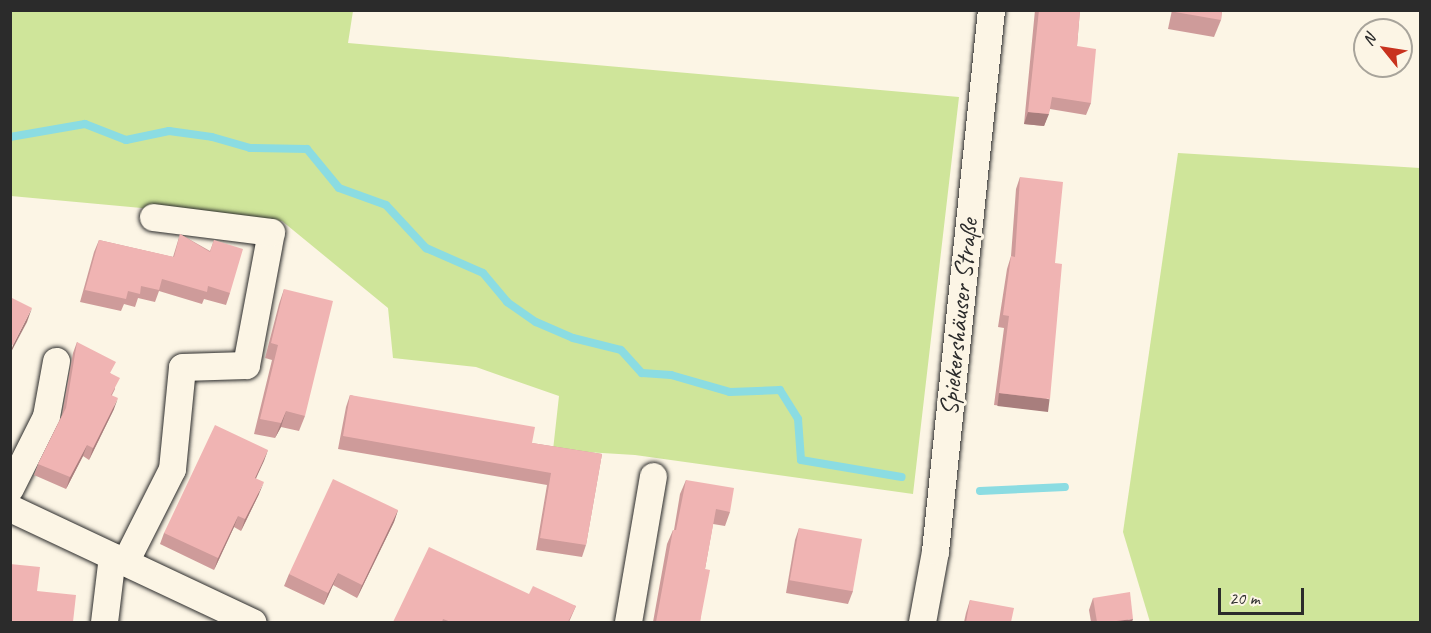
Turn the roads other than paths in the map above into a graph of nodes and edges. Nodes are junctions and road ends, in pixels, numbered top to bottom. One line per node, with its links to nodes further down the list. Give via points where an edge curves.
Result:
1 (991, 10): 11 (street, Spiekershäuser Straße, via 936,539)
2 (153, 217): 7 (street, via 271,232 246,365 182,367 172,469)
3 (56, 361): 5 (street, via 46,416)
4 (652, 476): 10 (street)
5 (10, 488)
6 (10, 508): 7 (street)
7 (119, 559): 8 (street); 9 (street)
8 (104, 622)
9 (252, 622)
10 (628, 622)
11 (922, 622)

